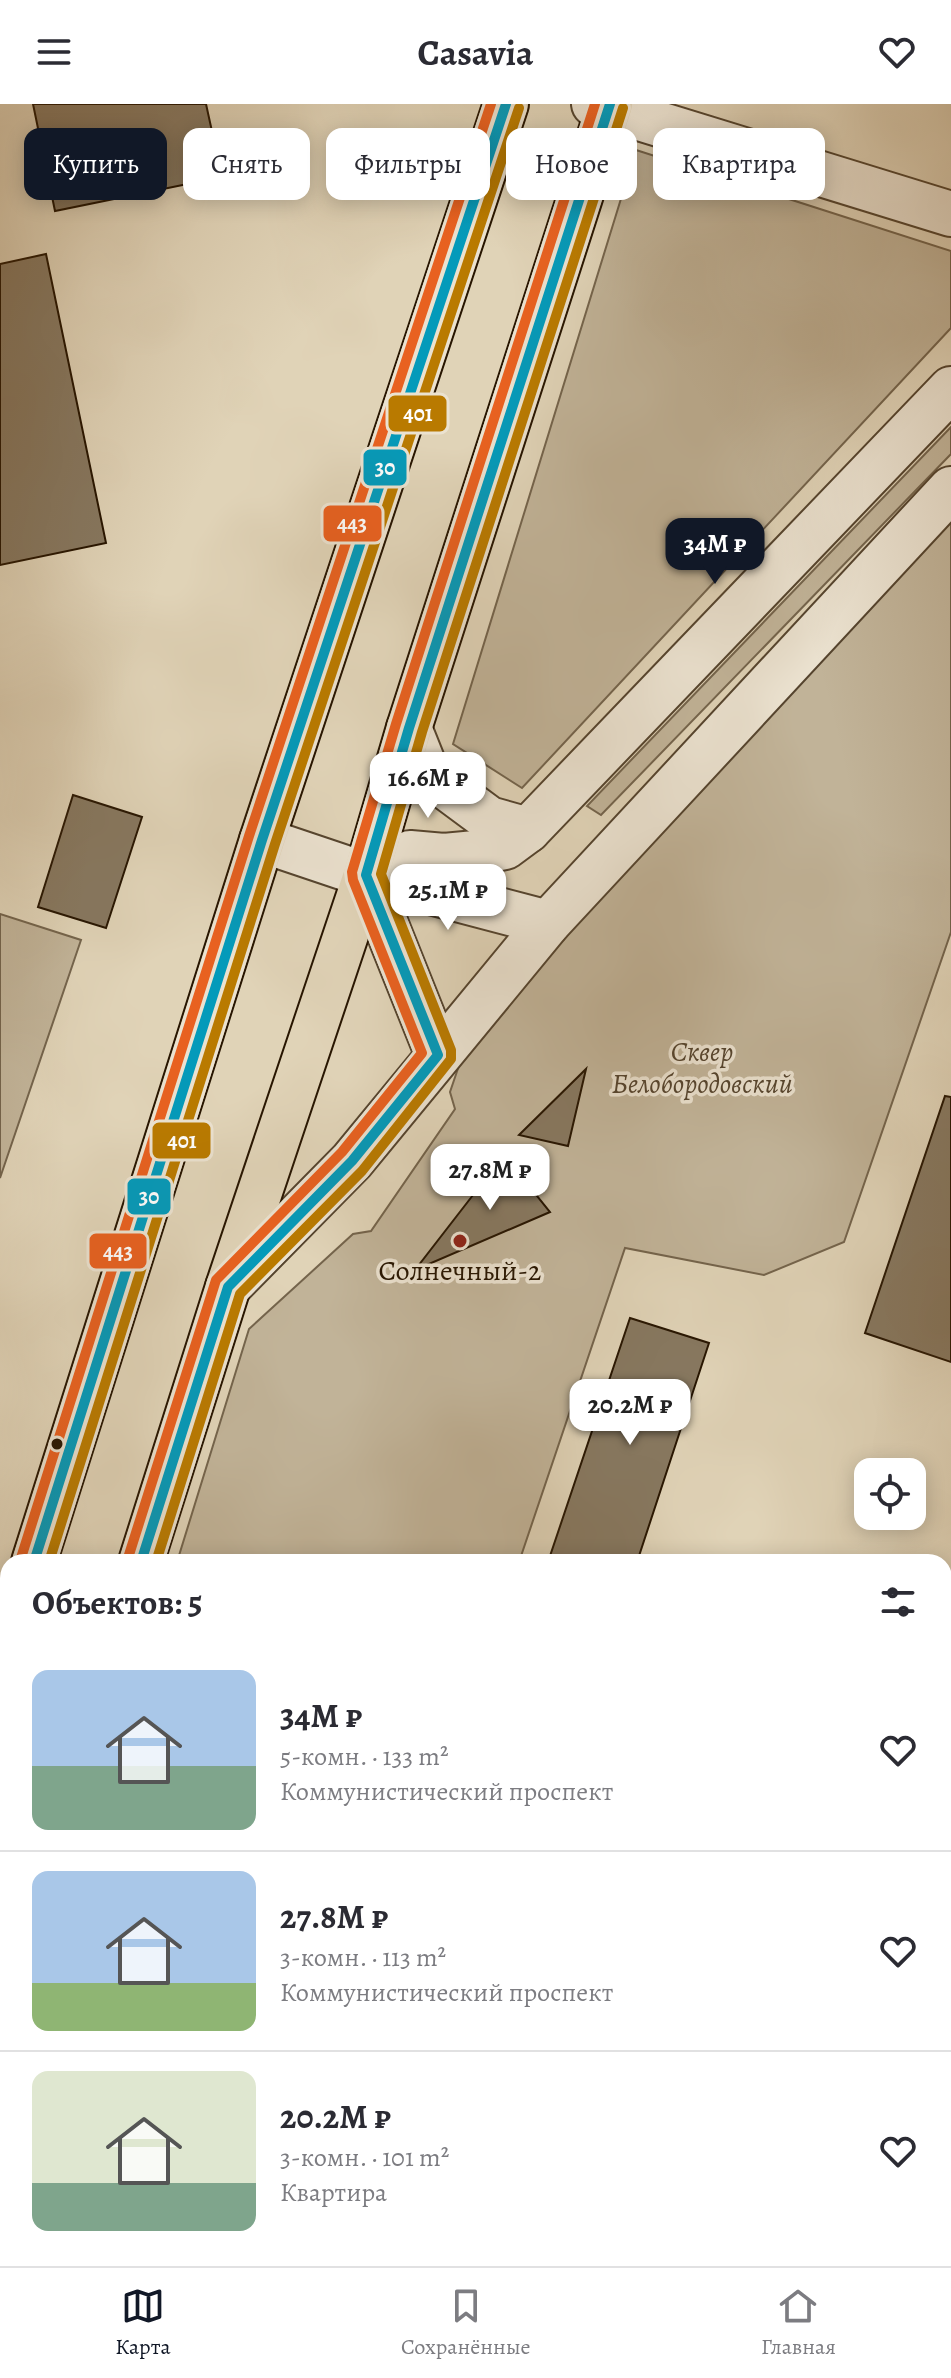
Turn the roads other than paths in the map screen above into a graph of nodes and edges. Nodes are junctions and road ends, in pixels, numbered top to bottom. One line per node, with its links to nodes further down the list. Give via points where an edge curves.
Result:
1 (506, 104): 8 (main road)
2 (604, 105): 3 (street); 6 (main road)
3 (951, 214)
4 (951, 389): 7 (street)
5 (951, 489): 10 (street)
6 (409, 728): 7 (street, via 427,773 489,819); 9 (main road)
7 (528, 830): 9 (street, via 505,847 444,856 410,853)
8 (262, 840): 9 (street); 13 (main road)
9 (366, 875): 10 (street); 11 (street); 12 (main road)
10 (548, 923): 11 (street)
11 (438, 1055): 12 (street, via 352,1161)
12 (228, 1287): 14 (main road)
13 (37, 1554)
14 (144, 1554)

